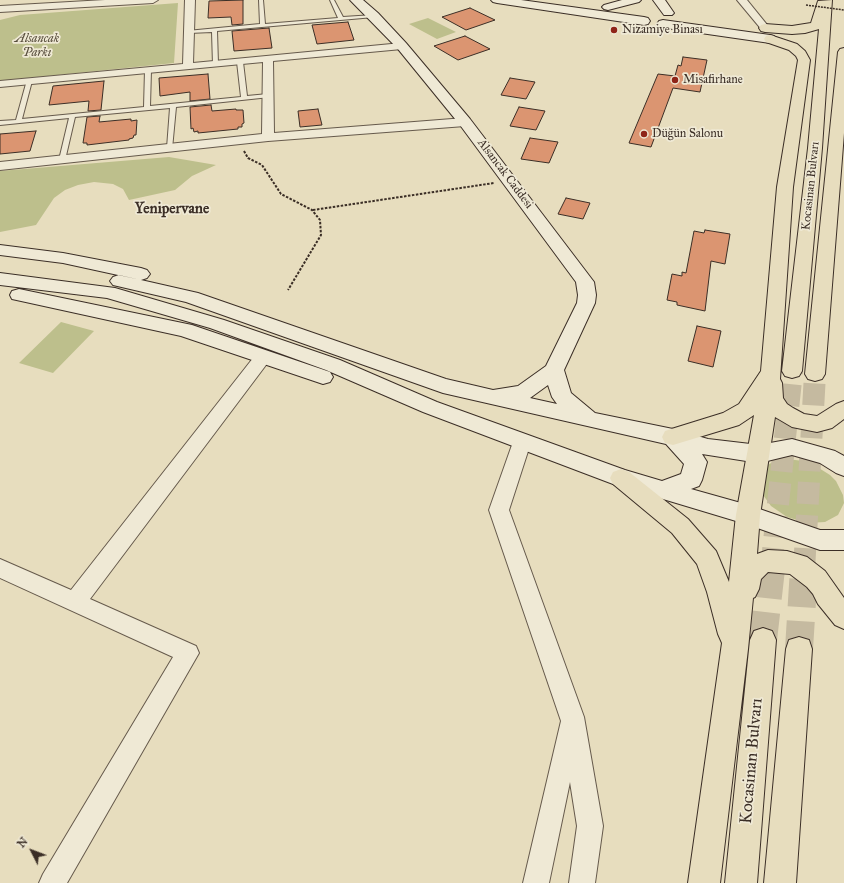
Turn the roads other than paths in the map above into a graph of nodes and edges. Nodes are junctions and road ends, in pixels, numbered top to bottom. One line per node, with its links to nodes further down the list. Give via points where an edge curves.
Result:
1 (153, 0): 13 (street)
2 (190, 0): 19 (street)
3 (261, 0): 17 (lane)
4 (332, 0): 16 (lane)
5 (356, 0): 14 (street, Alsancak Caddesi)
6 (497, 0): 12 (street)
7 (544, 0): 12 (street)
8 (659, 0): 15 (street)
9 (742, 0): 20 (street)
10 (823, 0): 20 (highway, via 818,24 815,26)
11 (826, 0): 29 (highway, Kocasinan Bulvarı)
12 (642, 8): 15 (street)
13 (0, 9)
14 (374, 16): 16 (lane); 21 (street, Alsancak Caddesi)
15 (667, 17): 20 (street)
16 (341, 18): 17 (lane)
17 (263, 25): 18 (lane)
18 (214, 30): 19 (lane); 25 (lane)
19 (189, 32): 26 (street)
20 (767, 33): 45 (highway, via 793,48 804,60)
21 (402, 46): 23 (street); 39 (street, Alsancak Caddesi)
22 (844, 52): 28 (highway, Kocasinan Bulvarı)
23 (268, 60): 24 (street); 32 (street)
24 (240, 62): 25 (street); 33 (lane)
25 (216, 64): 26 (street)
26 (188, 67): 27 (street)
27 (148, 70): 30 (street); 36 (lane)
28 (842, 79): 34 (highway); 54 (highway, Kocasinan Bulvarı)
29 (820, 80): 45 (highway); 53 (highway, Kocasinan Bulvarı, via 815,148)
30 (29, 81): 31 (street); 38 (lane)
31 (0, 84)
32 (268, 96): 33 (lane); 41 (street)
33 (244, 98): 35 (lane)
34 (844, 103)
35 (173, 105): 36 (lane); 42 (lane)
36 (148, 108): 37 (lane)
37 (72, 116): 38 (lane); 43 (lane)
38 (19, 121): 40 (lane)
39 (465, 122): 41 (street); 52 (street, Alsancak Caddesi, via 580,274 587,288 586,303)
40 (0, 123)
41 (268, 137): 42 (street)
42 (170, 148): 43 (street)
43 (62, 160): 44 (street)
44 (0, 166)
45 (785, 187): 53 (highway)
46 (0, 250): 51 (street, via 63,258 214,289 326,329)
47 (0, 265): 51 (street, via 102,278 191,297)
48 (0, 279): 56 (street, via 108,292 218,324 333,365)
49 (0, 293): 50 (street, via 32,297 185,330)
50 (263, 356): 56 (street, via 338,382); 68 (street)
51 (393, 368): 55 (street, via 443,386)
52 (554, 370): 55 (street, Alsancak Caddesi, via 522,393); 58 (street, via 562,397)
53 (781, 370): 57 (highway, via 775,403 792,418 817,424 830,420); 59 (highway, via 747,409 731,419); 61 (highway)
54 (815, 374)
55 (489, 397): 58 (street)
56 (430, 407): 60 (street)
57 (844, 410)
58 (590, 420): 59 (street)
59 (673, 437): 61 (street, via 708,447); 64 (street, via 696,462 691,480)
60 (522, 442): 63 (street); 73 (street, via 499,510)
61 (759, 454): 62 (street, via 792,447 827,457); 65 (highway)
62 (844, 467)
63 (621, 478): 64 (street); 71 (highway, via 680,526 707,558 720,592)
64 (663, 490): 65 (street)
65 (748, 515): 66 (street, via 820,540); 71 (highway)
66 (844, 540)
67 (0, 568): 68 (street)
68 (75, 602): 74 (street, via 188,653)
69 (844, 617): 71 (highway, via 808,571 787,562 760,563 749,574)
70 (763, 640): 78 (highway, Kocasinan Bulvarı)
71 (735, 649): 77 (highway)
72 (799, 649): 79 (highway)
73 (572, 716): 75 (street); 76 (street, via 590,826)
74 (52, 883)
75 (536, 883)
76 (582, 883)
77 (704, 883)
78 (741, 883)
79 (780, 883)

